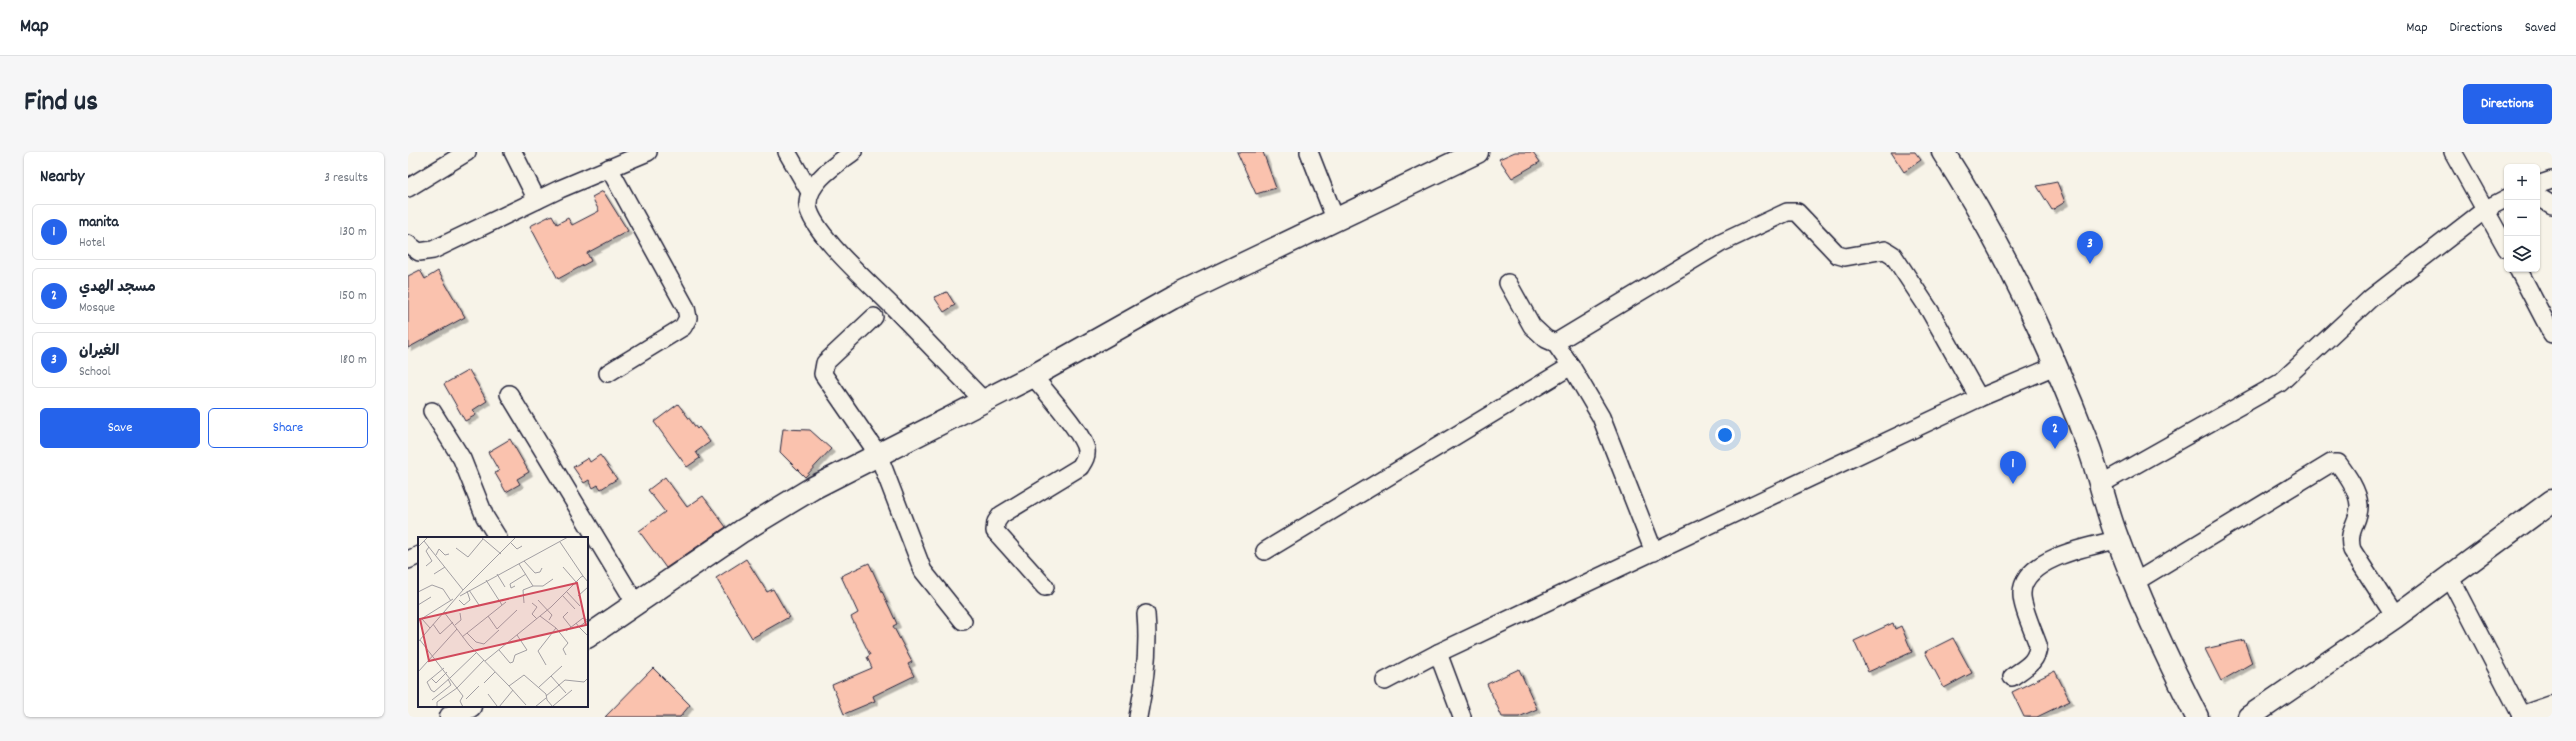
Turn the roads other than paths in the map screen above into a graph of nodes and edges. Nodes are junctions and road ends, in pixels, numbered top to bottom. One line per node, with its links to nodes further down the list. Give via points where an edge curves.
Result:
1 (467, 152): 13 (street)
2 (513, 152): 16 (street)
3 (648, 152): 10 (street)
4 (788, 152): 14 (street)
5 (853, 152): 14 (street, via 830,169)
6 (1309, 152): 20 (street)
7 (1478, 152): 20 (street)
8 (1943, 152): 29 (street, via 1994,235 2022,290)
9 (2454, 152): 19 (street)
10 (609, 168): 16 (street); 30 (street, via 686,308 688,318 683,326)
11 (2552, 180): 12 (street)
12 (2540, 184)
13 (408, 188)
14 (810, 192): 34 (street, via 808,206 816,225 847,261)
15 (2540, 198): 18 (street)
16 (537, 200): 22 (street, via 433,250 419,252)
17 (2504, 200): 19 (street)
18 (2552, 205)
19 (2486, 209): 21 (street); 37 (street, via 2371,298 2280,383)
20 (1336, 221): 31 (street, via 1172,298)
21 (2504, 243)
22 (408, 244)
23 (2520, 272): 26 (street)
24 (1508, 283): 27 (street, via 1532,326 1546,339)
25 (874, 317): 36 (street, via 825,363 823,370 825,377)
26 (2552, 334)
27 (1555, 343): 28 (street); 33 (street, via 1721,243 1787,212 1797,212 1838,256 1846,257 1885,250 1893,255 1930,312)
28 (1571, 366): 41 (street); 42 (street, via 1602,417)
29 (2055, 366): 33 (street); 37 (street)
30 (608, 372)
31 (1034, 376): 34 (street); 47 (street, via 1074,428 1086,450 1085,460 1080,467 1001,516 996,522 995,531)
32 (509, 394): 48 (street)
33 (1979, 398): 42 (street)
34 (984, 401): 36 (street)
35 (432, 411): 39 (street, via 462,459 485,517)
36 (878, 454): 48 (street, via 812,488 742,531); 51 (street, via 924,571)
37 (2101, 484): 40 (street)
38 (2552, 501): 45 (street)
39 (497, 537)
40 (2117, 540): 46 (street); 54 (street, via 2067,551 2032,573 2024,582 2021,594 2038,645 2038,653 2034,660)
41 (1265, 551)
42 (1654, 552): 53 (street)
43 (418, 555): 44 (street)
44 (408, 560)
45 (2450, 578): 50 (street); 63 (street)
46 (2135, 582): 50 (street, via 2331,463 2338,463 2356,493 2359,506 2349,540 2352,550); 61 (street)
47 (1045, 587)
48 (636, 604): 52 (street)
49 (1146, 614): 59 (street, via 1149,642)
50 (2395, 617): 62 (street)
51 (963, 621)
52 (588, 636)
53 (1438, 653): 55 (street); 60 (street)
54 (2012, 677)
55 (1385, 681)
56 (468, 707): 58 (street)
57 (2552, 707): 63 (street)
58 (451, 717)
59 (1138, 717)
60 (1462, 717)
61 (2197, 717)
62 (2249, 717)
63 (2522, 717)

